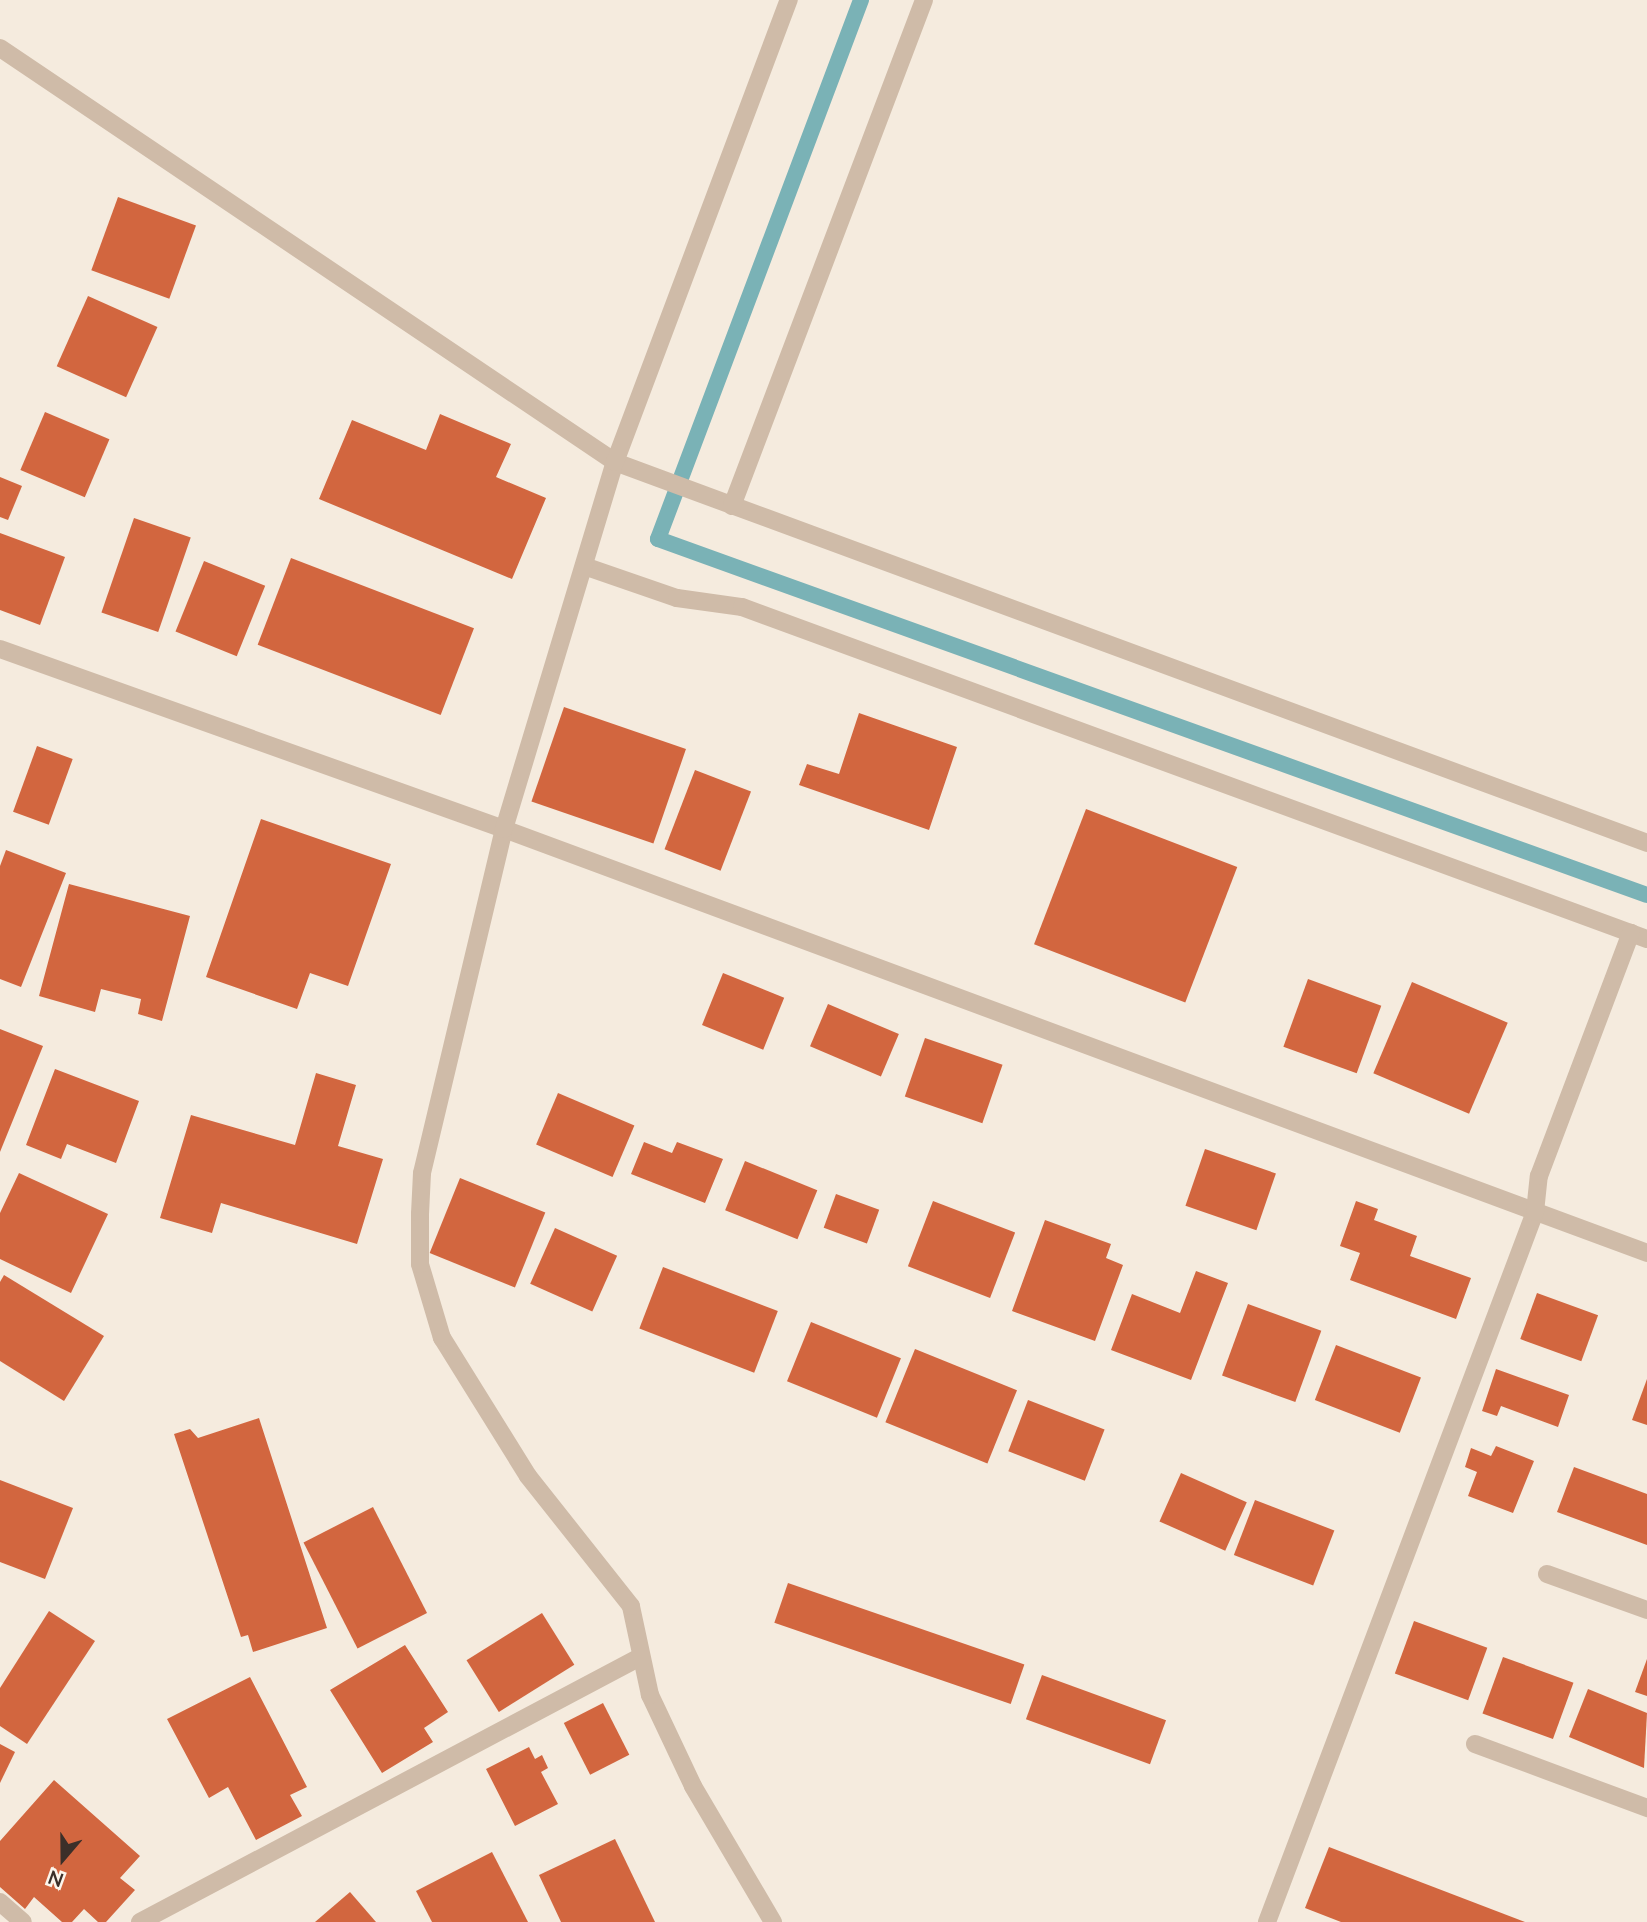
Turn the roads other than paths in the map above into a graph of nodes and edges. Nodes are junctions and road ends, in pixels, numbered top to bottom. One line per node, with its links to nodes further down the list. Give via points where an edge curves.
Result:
1 (789, 0): 4 (street)
2 (923, 0): 5 (street)
3 (0, 48): 4 (street)
4 (615, 462): 5 (street); 6 (street)
5 (732, 506): 9 (street)
6 (584, 566): 8 (street); 10 (street, via 677,598 742,607)
7 (0, 649): 8 (street)
8 (504, 829): 11 (street); 15 (street, via 422,1173 420,1264 442,1338 528,1476 631,1606)
9 (1647, 843)
10 (1639, 936): 11 (street, via 1539,1176)
11 (1535, 1212): 12 (street); 22 (street)
12 (1647, 1253)
13 (1547, 1574): 14 (street)
14 (1647, 1609)
15 (640, 1657): 20 (street); 21 (street, via 650,1695 693,1786)
16 (1475, 1744): 17 (street)
17 (1647, 1808)
18 (0, 1902): 19 (street)
19 (23, 1922)
20 (140, 1922)
21 (773, 1922)
22 (1267, 1922)

